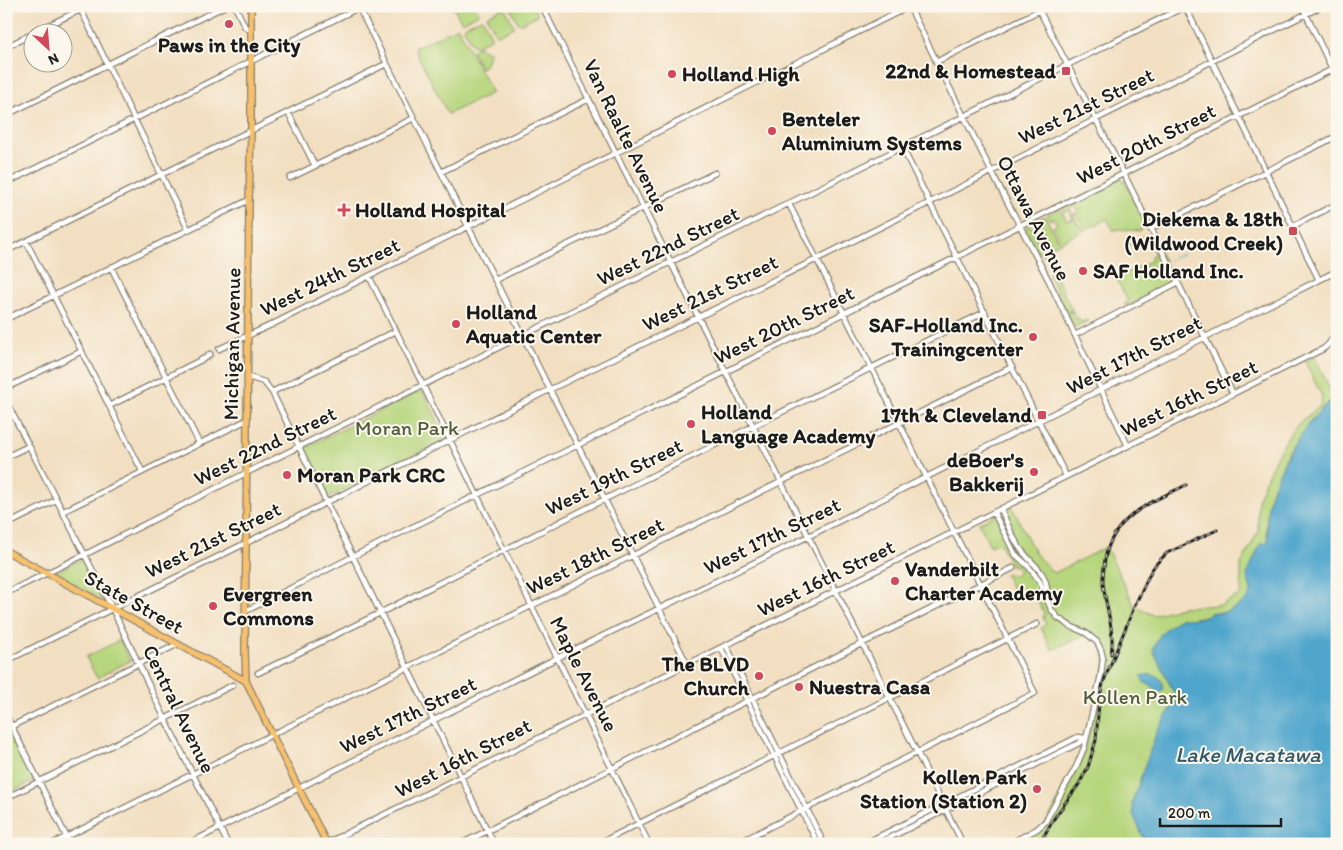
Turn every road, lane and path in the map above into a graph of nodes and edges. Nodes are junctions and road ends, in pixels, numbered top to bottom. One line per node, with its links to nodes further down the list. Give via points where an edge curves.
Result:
1 (88, 6): 12 (street)
2 (225, 6): 23 (street)
3 (235, 6): 16 (street, via 245,27)
4 (251, 6): 16 (main road, Michigan Avenue)
5 (542, 6): 27 (street, Van Raalte Avenue)
6 (909, 6): 21 (street, Ottawa Avenue); 38 (street, West 24th Street)
7 (1048, 6): 13 (street)
8 (1185, 6): 19 (street); 24 (street, West 22nd Street)
9 (1302, 6): 14 (street)
10 (1322, 6): 14 (street, West 21st Street)
11 (359, 7): 20 (street); 22 (street)
12 (80, 8): 15 (street); 23 (street)
13 (1038, 8): 21 (street); 24 (street)
14 (1306, 14): 19 (street, West 21st Street); 25 (street)
15 (54, 22)
16 (250, 30): 20 (main road, Michigan Avenue)
17 (22, 39): 18 (street)
18 (6, 47)
19 (1211, 61): 30 (street); 34 (street, West 21st Street)
20 (251, 62): 33 (street); 35 (main road, Michigan Avenue)
21 (936, 62): 31 (street, Ottawa Avenue)
22 (386, 64): 28 (street); 32 (street)
23 (107, 65): 29 (street); 33 (street)
24 (1067, 65): 31 (street, West 22nd Street); 34 (street)
25 (1334, 68): 26 (street); 30 (street, West 20th Street)
26 (1337, 79)
27 (589, 99): 38 (street, Van Raalte Avenue); 41 (street)
28 (288, 112): 35 (street); 39 (street)
29 (6, 115)
30 (1239, 116): 43 (street); 45 (street, West 20th Street)
31 (964, 117): 37 (street, West 22nd Street); 40 (street, Ottawa Avenue)
32 (414, 118): 39 (street); 41 (street)
33 (135, 120): 44 (street); 47 (street)
34 (1095, 120): 40 (street, West 21st Street); 45 (street)
35 (251, 130): 44 (street); 48 (main road, Michigan Avenue)
36 (1337, 136): 43 (street)
37 (902, 147): 49 (street); 50 (street, West 22nd Street)
38 (616, 153): 52 (street, Van Raalte Avenue); 53 (street, West 24th Street)
39 (315, 166): 46 (street)
40 (991, 171): 49 (street, West 21st Street); 54 (street, Ottawa Avenue)
41 (441, 172): 53 (street)
42 (715, 172): 52 (street)
43 (1267, 172): 55 (street); 57 (street)
44 (162, 174): 56 (street); 58 (street)
45 (1124, 174): 54 (street, West 20th Street); 57 (street)
46 (290, 178)
47 (6, 183)
48 (249, 200): 56 (street); 77 (main road, Michigan Avenue)
49 (930, 202): 60 (street); 61 (street, West 21st Street)
50 (789, 204): 61 (street); 62 (street, West 22nd Street)
51 (1337, 204): 55 (street)
52 (643, 208): 62 (street, Van Raalte Avenue); 66 (street)
53 (468, 226): 65 (street, West 24th Street); 66 (street)
54 (1020, 226): 60 (street, West 20th Street); 76 (street, Ottawa Avenue)
55 (1292, 226): 67 (street)
56 (188, 228): 63 (street)
57 (1150, 229): 68 (street)
58 (26, 241): 59 (street); 69 (street)
59 (6, 251)
60 (957, 257): 71 (street); 72 (street, West 20th Street)
61 (817, 259): 72 (street); 73 (street, West 21st Street)
62 (671, 263): 73 (street, Van Raalte Avenue); 78 (street, West 22nd Street)
63 (111, 267): 69 (street); 88 (street)
64 (1337, 271): 67 (street, West 17th Street)
65 (369, 276): 75 (street, Maple Avenue); 77 (street, West 24th Street)
66 (495, 280): 78 (street)
67 (1319, 280): 79 (street, West 17th Street)
68 (1177, 283): 76 (street); 79 (street)
69 (54, 296): 74 (street); 82 (street)
70 (1337, 306): 80 (street)
71 (984, 312): 84 (street); 85 (street, West 19th Street)
72 (844, 314): 85 (street); 86 (street, West 20th Street)
73 (698, 317): 86 (street, Van Raalte Avenue); 91 (street, West 21st Street)
74 (6, 319)
75 (396, 331): 89 (street, Maple Avenue); 93 (street)
76 (1075, 334): 92 (street, Ottawa Avenue)
77 (248, 336): 81 (street, West 24th Street); 87 (main road, Michigan Avenue)
78 (523, 336): 89 (street, West 22nd Street); 91 (street)
79 (1205, 338): 92 (street, West 17th Street); 94 (street)
80 (1335, 338): 94 (street, West 16th Street, via 1323,349)
81 (219, 349)
82 (82, 351): 90 (street); 96 (street)
83 (210, 354): 88 (street)
84 (1012, 367): 98 (street); 99 (street, West 18th Street)
85 (871, 368): 99 (street); 100 (street, West 19th Street)
86 (726, 371): 100 (street, Van Raalte Avenue); 103 (street, West 20th Street)
87 (248, 377): 93 (street, via 264,382); 97 (main road, Michigan Avenue)
88 (166, 378): 96 (street); 102 (street)
89 (424, 386): 101 (street, Maple Avenue); 106 (street, West 22nd Street)
90 (6, 388)
91 (549, 390): 101 (street, West 21st Street); 103 (street)
92 (1100, 390): 98 (street, West 17th Street); 105 (street, Ottawa Avenue)
93 (272, 392): 106 (street)
94 (1233, 394): 105 (street, West 16th Street)
95 (6, 401): 104 (street, Central Avenue)
96 (109, 406): 108 (street)
97 (247, 420): 102 (street); 109 (main road, Michigan Avenue)
98 (1039, 421): 110 (street); 111 (street, West 17th Street)
99 (899, 423): 111 (street); 112 (street, West 18th Street)
100 (754, 426): 112 (street, Van Raalte Avenue); 114 (street, West 19th Street)
101 (450, 440): 113 (street, Maple Avenue); 116 (street, West 21st Street)
102 (199, 443): 108 (street)
103 (577, 445): 113 (street, West 20th Street); 114 (street)
104 (29, 446): 107 (street); 115 (street, Central Avenue)
105 (1128, 446): 110 (street, West 16th Street)
106 (298, 447): 109 (street, West 22nd Street); 116 (street)
107 (6, 457)
108 (142, 471): 118 (street)
109 (246, 473): 123 (main road, Michigan Avenue); 126 (street, West 22nd Street)
110 (1066, 476): 117 (street, West 16th Street)
111 (926, 477): 121 (street); 122 (street, West 17th Street)
112 (781, 482): 122 (street, Van Raalte Avenue); 127 (street, West 18th Street)
113 (477, 496): 124 (street, Maple Avenue); 128 (street, West 20th Street)
114 (605, 499): 124 (street, West 19th Street); 127 (street)
115 (56, 500): 118 (street, Central Avenue); 120 (street)
116 (325, 502): 123 (street, West 21st Street); 128 (street)
117 (1001, 509): 119 (street, West 16th Street); 134 (street, via 1018,546 1045,580)
118 (62, 512): 126 (street, Central Avenue)
119 (994, 513): 121 (street, West 16th Street); 134 (street, via 1016,554 1029,567)
120 (6, 525)
121 (954, 533): 131 (street); 132 (street, West 16th Street)
122 (809, 536): 132 (street, Van Raalte Avenue); 137 (street, West 17th Street)
123 (246, 542): 136 (street, West 21st Street); 138 (main road, Michigan Avenue)
124 (504, 550): 135 (street, Maple Avenue); 139 (street, West 19th Street)
125 (6, 551): 130 (main road, State Street)
126 (84, 555): 130 (street, West 22nd Street); 136 (street, Central Avenue)
127 (633, 555): 135 (street, West 18th Street); 137 (street)
128 (352, 557): 138 (street, West 20th Street); 139 (street)
129 (1013, 568): 131 (street)
130 (48, 573): 133 (street, West 22nd Street); 136 (main road, State Street)
131 (979, 584): 141 (street); 142 (street)
132 (836, 590): 142 (street, Van Raalte Avenue); 144 (street, West 16th Street)
133 (6, 593)
134 (1047, 596): 163 (street, via 1057,617 1086,633 1102,650 1101,675)
135 (532, 605): 146 (street, Maple Avenue); 150 (street, West 18th Street)
136 (112, 608): 143 (main road, State Street); 147 (street, West 21st Street); 148 (street, Central Avenue)
137 (660, 608): 146 (street, West 17th Street); 149 (street)
138 (246, 611): 152 (main road, Michigan Avenue)
139 (380, 613): 150 (street); 151 (street, West 19th Street)
140 (1037, 624): 141 (street)
141 (1007, 638): 154 (street); 164 (street, via 1035,693)
142 (862, 643): 154 (street, Van Raalte Avenue); 155 (street)
143 (178, 644): 148 (street); 152 (main road, State Street)
144 (726, 645): 145 (street, West 16th Street); 155 (street)
145 (721, 648): 149 (street, West 16th Street); 155 (street)
146 (557, 658): 156 (street, Maple Avenue); 159 (street, West 17th Street)
147 (6, 661)
148 (139, 664): 158 (street, Central Avenue); 160 (street)
149 (687, 664): 156 (street, West 16th Street)
150 (407, 667): 159 (street); 162 (street, West 18th Street)
151 (258, 673)
152 (246, 681): 162 (main road)
153 (233, 685): 158 (street)
154 (890, 697): 164 (street, Van Raalte Avenue); 165 (street)
155 (749, 699): 165 (street); 166 (street); 167 (street)
156 (586, 714): 167 (street, Maple Avenue); 169 (street, West 16th Street)
157 (6, 716): 160 (street)
158 (165, 719): 168 (street, Central Avenue); 170 (street)
159 (434, 721): 169 (street); 171 (street, West 17th Street)
160 (12, 726): 161 (street); 170 (street)
161 (6, 729)
162 (272, 734): 168 (street, West 18th Street); 171 (main road)
163 (1086, 738): 173 (street, via 1078,737); 175 (street); 195 (street, via 1076,767 1044,822)
164 (917, 752): 173 (street, Van Raalte Avenue); 174 (street)
165 (779, 753): 166 (street); 174 (street)
166 (774, 756): 174 (street); 176 (street)
167 (612, 768): 176 (street, Maple Avenue); 178 (street)
168 (192, 773): 177 (street, Central Avenue); 179 (street, West 18th Street)
169 (461, 777): 178 (street); 184 (street, West 16th Street)
170 (39, 782): 172 (street); 179 (street)
171 (299, 788): 177 (street, West 17th Street); 184 (main road)
172 (6, 798)
173 (943, 804): 175 (street, Van Raalte Avenue); 192 (street)
174 (804, 810): 189 (street); 190 (street); 191 (street)
175 (946, 810): 193 (street); 194 (street, Van Raalte Avenue)
176 (639, 823): 187 (street); 188 (street, Maple Avenue)
177 (220, 828): 182 (street, West 17th Street); 183 (street, Central Avenue)
178 (488, 830): 185 (street); 186 (street)
179 (66, 837): 180 (street, West 18th Street); 181 (street)
180 (52, 844)
181 (70, 844)
182 (188, 844)
183 (228, 844)
184 (327, 844)
185 (461, 844)
186 (494, 844)
187 (598, 844)
188 (650, 844)
189 (736, 844)
190 (818, 844)
191 (824, 844)
192 (864, 844)
193 (877, 844)
194 (963, 844)
195 (1009, 844)

